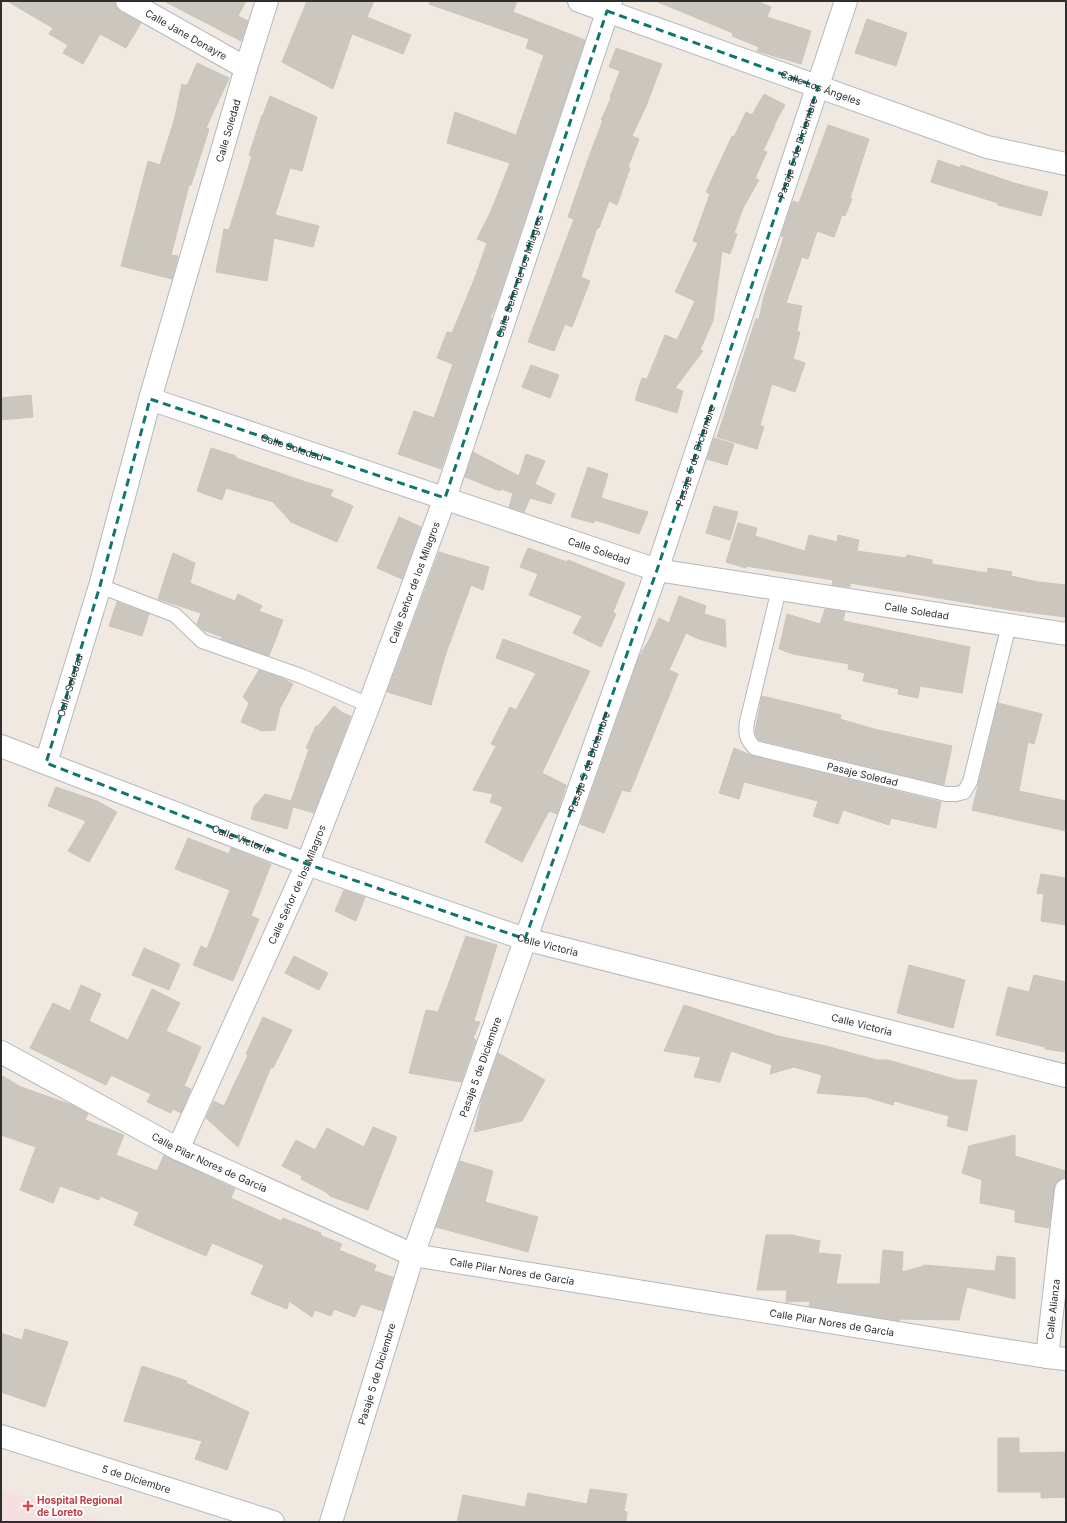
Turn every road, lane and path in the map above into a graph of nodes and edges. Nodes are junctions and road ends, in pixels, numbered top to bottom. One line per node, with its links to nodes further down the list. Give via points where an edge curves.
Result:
1 (127, 1): 6 (street, Calle Jane Donayre)
2 (267, 1): 6 (street, Calle Soledad)
3 (579, 1): 5 (street, Calle Los Ángeles)
4 (846, 1): 7 (street, Pasaje 5 de Diciembre)
5 (609, 6): 7 (street, Calle Los Ángeles); 10 (street, Calle Señor de los Milagros)
6 (246, 68): 9 (street, Calle Soledad)
7 (818, 87): 8 (street, Calle Los Ángeles, via 987,147); 11 (street, Pasaje 5 de Diciembre)
8 (1066, 164)
9 (150, 399): 10 (street, Calle Soledad); 12 (street, Calle Soledad)
10 (445, 498): 11 (street, Calle Soledad); 16 (street, Calle Señor de los Milagros)
11 (657, 570): 13 (street, Calle Soledad); 20 (street, Pasaje 5 de Diciembre)
12 (100, 586): 16 (lane, via 175,615 202,641 301,676); 18 (street, Calle Soledad)
13 (779, 589): 14 (street, Calle Soledad); 14 (lane, Pasaje Soledad, via 747,722 748,741 755,748 946,794 964,792 970,782)
14 (1009, 625): 15 (street, Calle Soledad)
15 (1066, 634)
16 (369, 705): 19 (street, Calle Señor de los Milagros)
17 (1, 746): 18 (street, Calle Victoria)
18 (46, 763): 19 (street, Calle Victoria)
19 (308, 864): 20 (street, Calle Victoria); 23 (street, Calle Señor de los Milagros)
20 (525, 939): 22 (street, Calle Victoria); 25 (street, Pasaje 5 de Diciembre)
21 (1, 1052): 23 (street, Calle Pilar Nores de García)
22 (1066, 1076)
23 (178, 1149): 25 (street, Calle Pilar Nores de García)
24 (1066, 1190): 26 (street, Calle Alianza)
25 (413, 1255): 26 (street, Calle Pilar Nores de García); 29 (street, Pasaje 5 de Diciembre)
26 (1057, 1358)
27 (1, 1436): 28 (street, 5 de Diciembre)
28 (273, 1522)
29 (332, 1522)

